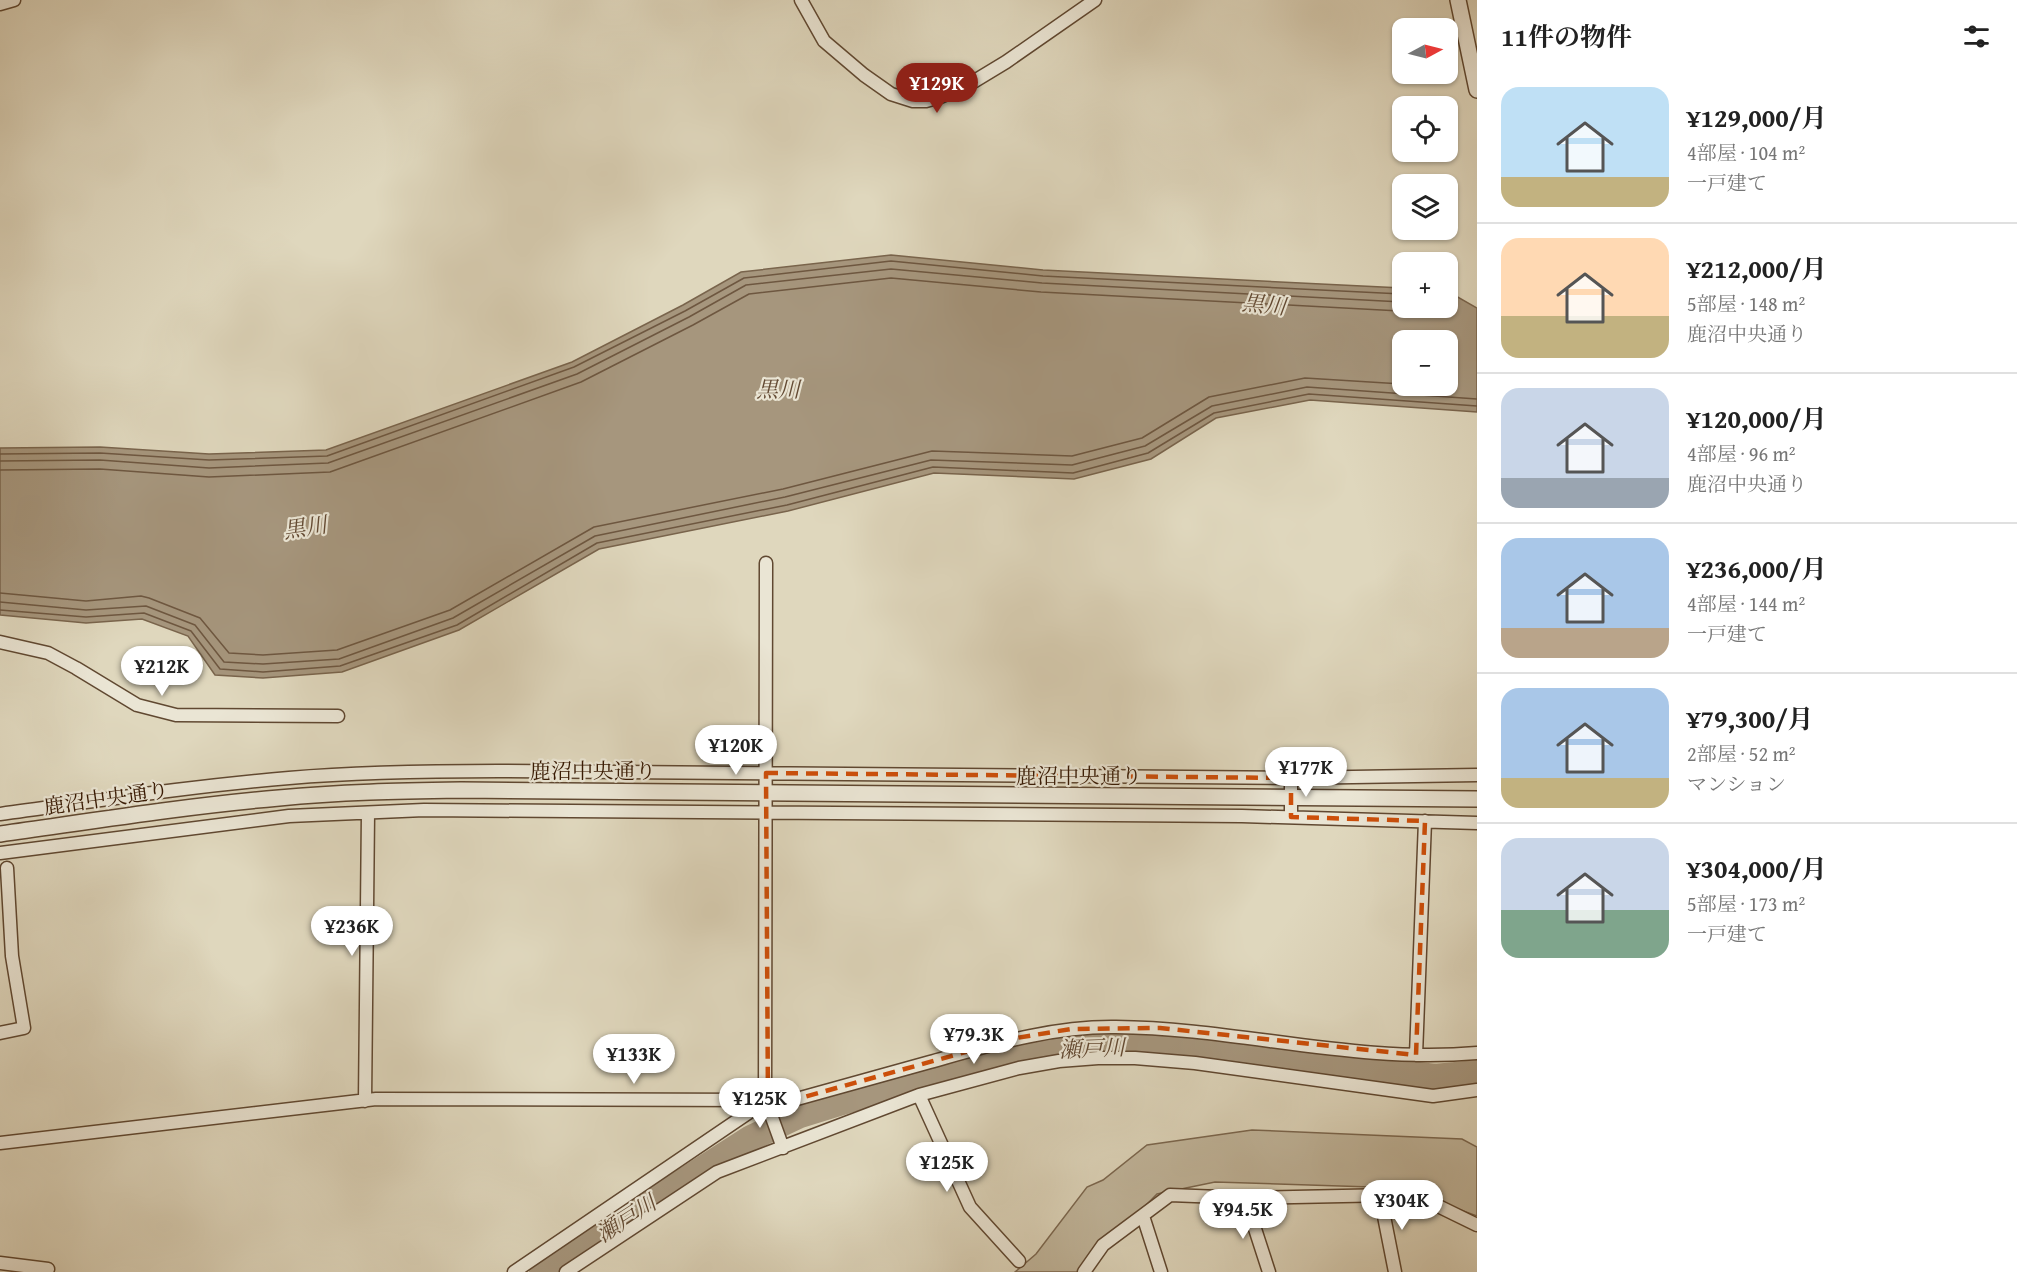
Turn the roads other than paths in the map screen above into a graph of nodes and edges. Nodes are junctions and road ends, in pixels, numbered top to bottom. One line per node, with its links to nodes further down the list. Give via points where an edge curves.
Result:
1 (801, 0): 2 (street, via 825,41 864,75 891,94 926,101 968,85)
2 (1095, 0)
3 (1458, 0): 4 (street)
4 (1477, 90)
5 (766, 563): 8 (street)
6 (0, 642): 7 (street, via 48,653 137,705 158,711 187,715)
7 (338, 716)
8 (766, 773): 10 (street); 11 (street); 16 (street, via 346,774 240,783)
9 (1477, 775): 10 (street)
10 (1291, 778): 12 (street)
11 (766, 794): 12 (street, 鹿沼中央通り); 15 (street); 20 (street, 鹿沼中央通り, via 473,790 345,793 207,805)
12 (1291, 798): 13 (street, 鹿沼中央通り); 17 (street)
13 (1477, 799)
14 (369, 813): 15 (street); 21 (street, via 236,822); 28 (street)
15 (766, 813): 17 (street); 29 (street)
16 (0, 814)
17 (1291, 818): 18 (street)
18 (1425, 821): 19 (street); 25 (street)
19 (1477, 823)
20 (0, 834)
21 (0, 853)
22 (7, 868): 23 (street, via 12,956 24,1028)
23 (0, 1033)
24 (1477, 1053): 25 (street)
25 (1416, 1055): 29 (street, via 1160,1028 1071,1029 1016,1038)
26 (1477, 1090): 27 (street, via 1433,1096 1195,1063 1098,1058 1019,1068)
27 (919, 1095): 31 (street); 36 (street, via 970,1207)
28 (365, 1101): 29 (street); 30 (street)
29 (767, 1103): 31 (street); 39 (street)
30 (0, 1143)
31 (783, 1148): 40 (street, via 717,1172)
32 (1380, 1196): 33 (street); 35 (street, via 1434,1204); 44 (street)
33 (1245, 1198): 34 (street, via 1170,1195); 43 (street)
34 (1143, 1216): 41 (street, via 1103,1245); 42 (street)
35 (1477, 1225)
36 (1019, 1261)
37 (0, 1263): 38 (street)
38 (48, 1269)
39 (514, 1272)
40 (566, 1272)
41 (1084, 1272)
42 (1161, 1272)
43 (1269, 1272)
44 (1395, 1272)

